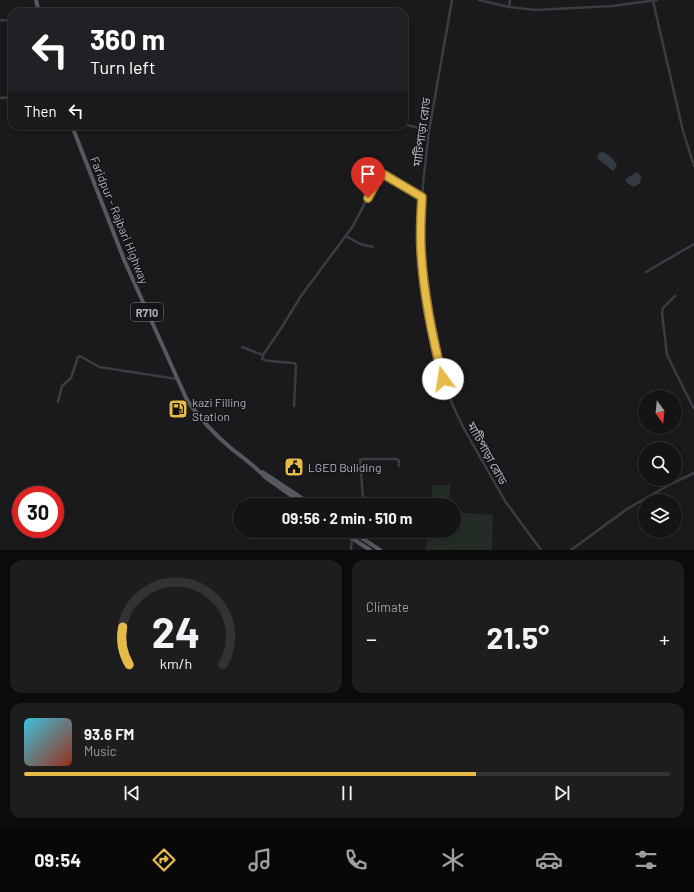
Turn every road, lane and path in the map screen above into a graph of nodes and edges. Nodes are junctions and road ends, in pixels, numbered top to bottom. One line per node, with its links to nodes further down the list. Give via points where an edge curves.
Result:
1 (452, 0): 9 (street, মাটিপাড়া রোড)
2 (480, 0): 6 (street)
3 (510, 0): 6 (street)
4 (657, 0): 5 (street)
5 (653, 1): 6 (street, via 568,9 535,10); 10 (street, via 683,131)
6 (509, 7)
7 (408, 125): 9 (street)
8 (74, 130): 19 (main road, Faridpur - Rajbari Highway / R710, via 125,262)
9 (429, 131): 11 (street, মাটিপাড়া রোড)
10 (694, 166)
11 (422, 197): 12 (street, via 385,174 380,174); 34 (street, মাটিপাড়া রোড, via 421,249 425,295 443,379 463,427 484,466 505,501)
12 (346, 236): 14 (street, via 360,244); 18 (street, via 300,296)
13 (694, 244): 15 (street)
14 (373, 247)
15 (646, 272)
16 (675, 296): 22 (street, via 663,308 662,313 667,355)
17 (242, 346): 18 (street)
18 (263, 355): 21 (street, via 264,361 296,364)
19 (178, 379): 20 (street, via 99,367 80,356 71,378 62,386); 24 (main road, Faridpur - Rajbari Highway / R710, via 186,399 198,417)
20 (58, 402)
21 (294, 406)
22 (694, 409)
23 (399, 466): 28 (street, via 397,459 360,460)
24 (261, 472): 26 (main road, Faridpur - Rajbari Highway); 27 (main road, Faridpur - Rajbari Highway)
25 (694, 473): 35 (street, via 627,508)
26 (295, 498)
27 (302, 498)
28 (363, 498)
29 (361, 538): 33 (main road)
30 (352, 539): 31 (street); 32 (main road)
31 (350, 550)
32 (370, 550)
33 (380, 550)
34 (541, 550)
35 (571, 550)

